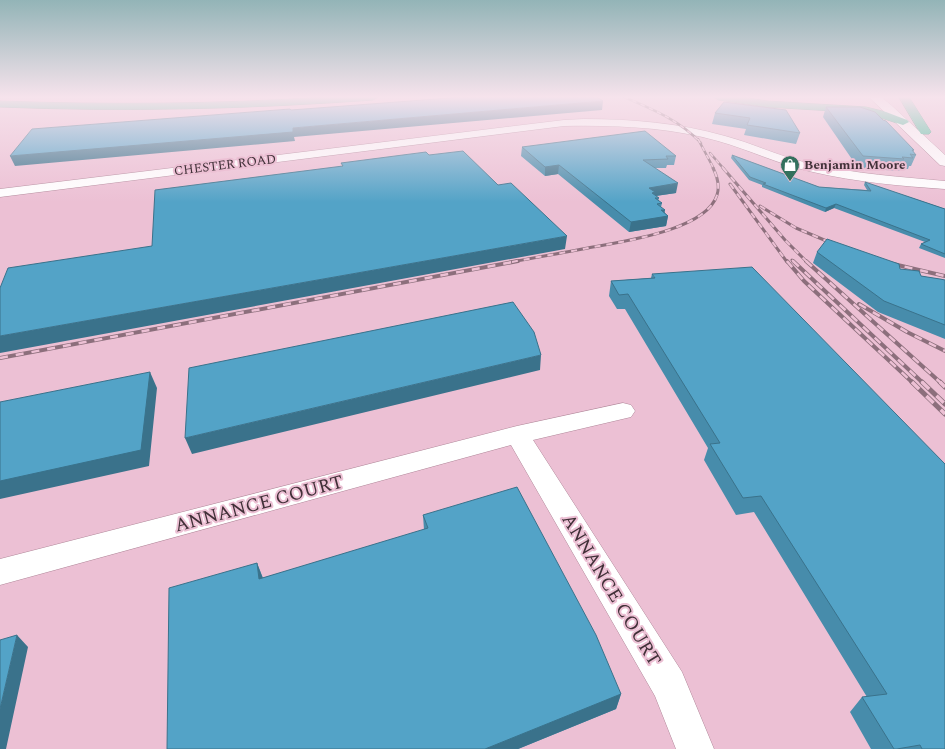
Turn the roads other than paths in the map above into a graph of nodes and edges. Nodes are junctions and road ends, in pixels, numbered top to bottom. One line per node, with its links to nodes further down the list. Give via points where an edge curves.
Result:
1 (499, 132): 9 (street, CHESTER ROAD, via 55,186)
2 (695, 132): 7 (street, CHESTER ROAD, via 722,138 795,164)
3 (916, 132): 5 (street)
4 (925, 132): 5 (street)
5 (938, 149): 6 (street); 7 (street, via 941,164 936,174 916,179)
6 (945, 162)
7 (875, 178): 8 (street, CHESTER ROAD)
8 (945, 185)
9 (3, 199)
10 (623, 411): 11 (street, ANNANCE COURT)
11 (517, 435): 12 (street, ANNANCE COURT); 13 (street, ANNANCE COURT, via 669,685)
12 (0, 572)
13 (695, 749)

